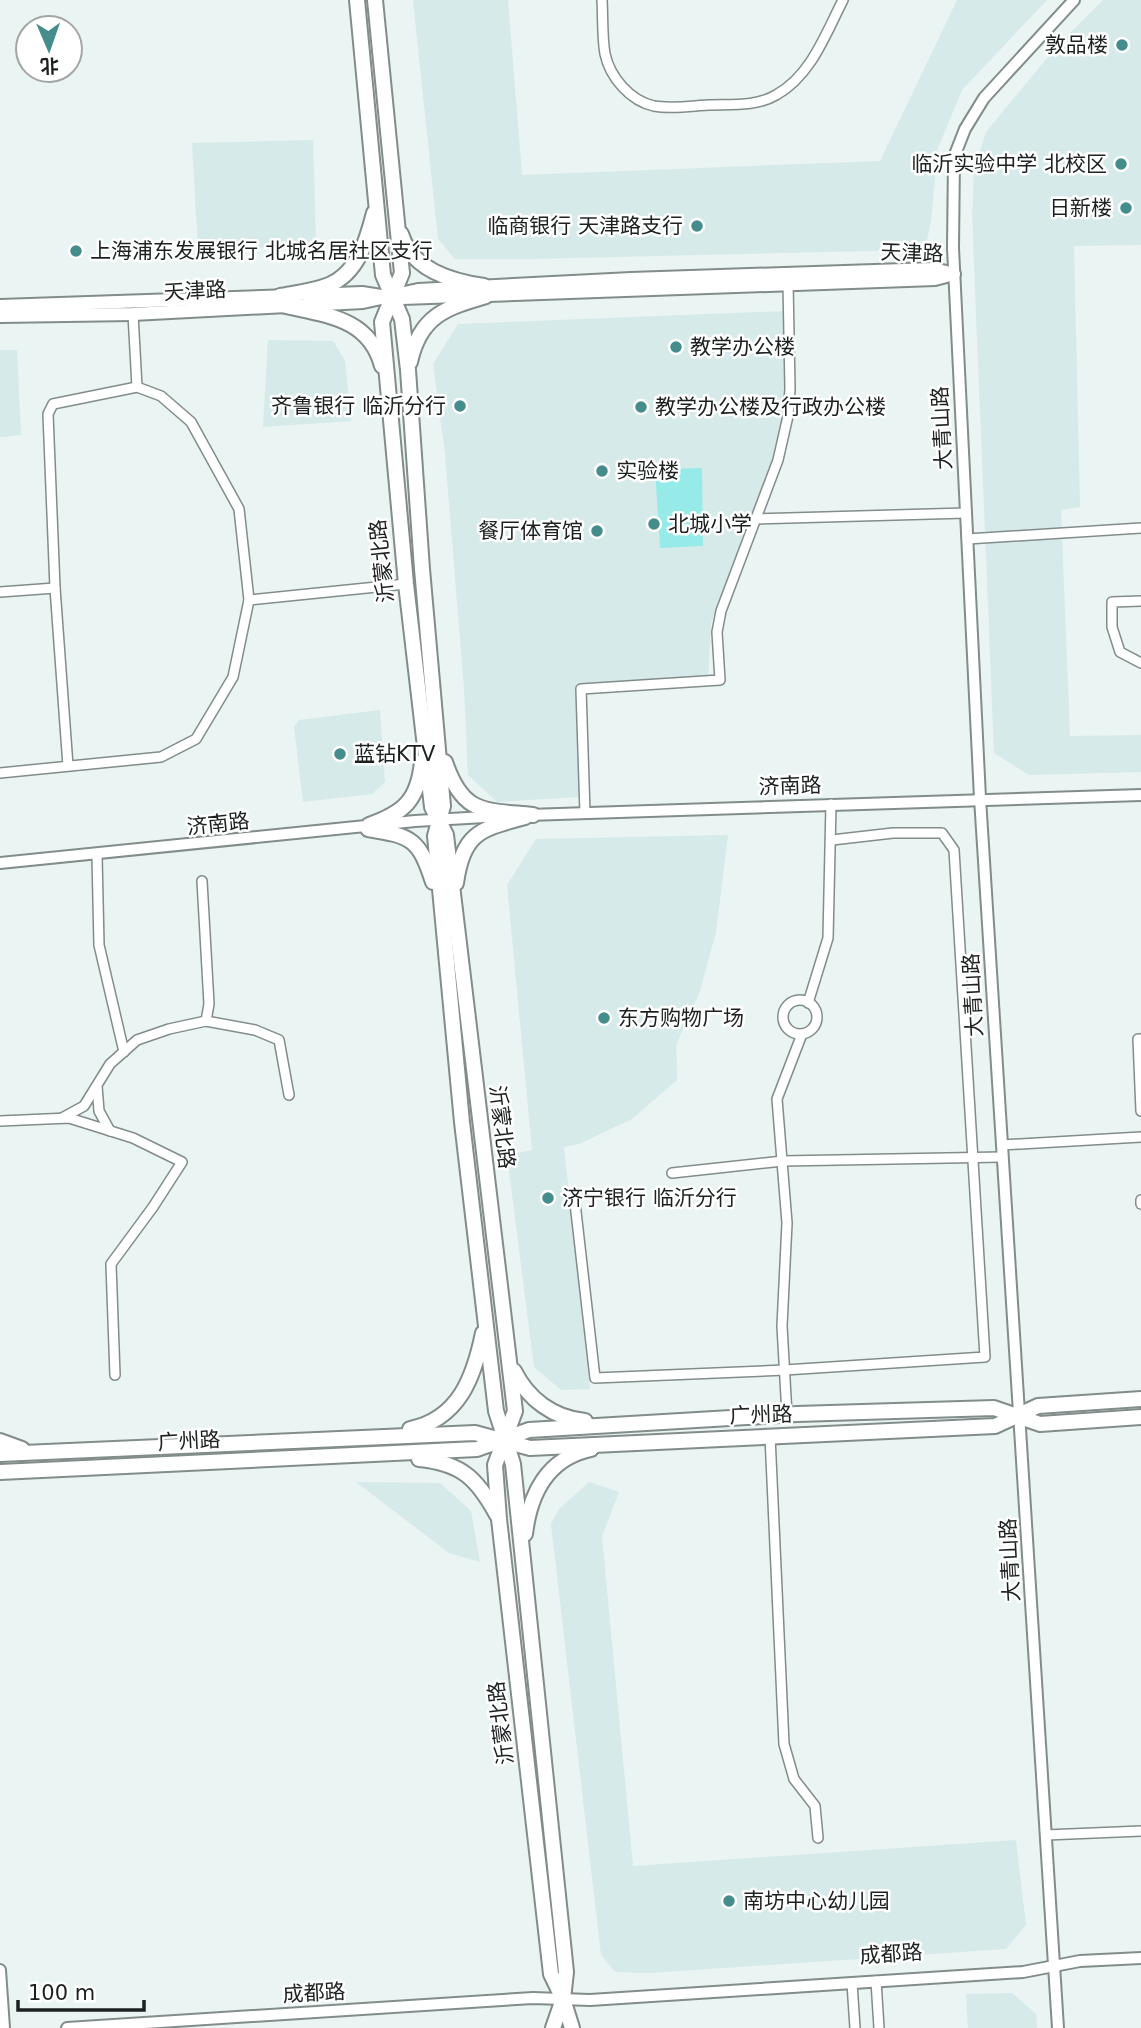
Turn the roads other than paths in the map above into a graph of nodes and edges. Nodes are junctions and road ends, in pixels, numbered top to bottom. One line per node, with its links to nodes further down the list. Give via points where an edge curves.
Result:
1 (357, 0): 6 (main road, 沂蒙北路)
2 (375, 0): 7 (main road, 沂蒙北路)
3 (602, 0): 4 (street, via 605,54 613,74 630,95 653,106 679,107 758,103 777,95 811,61)
4 (843, 0)
5 (1074, 0): 8 (street, 大青山路, via 984,98 965,129 954,157)
6 (377, 205): 11 (main road, 沂蒙北路, via 383,275); 12 (main road, via 351,269 330,285)
7 (399, 225): 10 (main road, via 404,244 423,264); 11 (main road, 沂蒙北路, via 402,273)
8 (954, 274): 9 (main road, 天津路, via 935,279); 10 (main road, 天津路, via 934,269 644,278); 19 (street, 大青山路)
9 (788, 284): 10 (main road, 天津路); 20 (street, via 788,416 778,460)
10 (485, 291): 11 (main road, 天津路, via 418,290); 16 (main road, via 450,306 426,325 414,344)
11 (391, 298): 12 (main road, 天津路); 16 (main road, 沂蒙北路, via 402,319); 17 (main road, 沂蒙北路, via 382,322)
12 (281, 301): 13 (main road, 天津路); 14 (main road, 天津路); 17 (main road, via 358,327 381,360)
13 (0, 306)
14 (134, 314): 15 (main road, 天津路); 18 (street)
15 (0, 316)
16 (408, 370): 29 (main road, 沂蒙北路)
17 (387, 382): 23 (main road, 沂蒙北路)
18 (137, 387): 24 (street, via 53,404 48,414); 26 (street, via 161,396 191,422 239,509)
19 (966, 513): 20 (street); 22 (street, 大青山路)
20 (754, 519): 35 (street, via 721,611 719,680 581,689)
21 (1141, 528): 22 (street)
22 (967, 539): 33 (street, 大青山路)
23 (405, 584): 26 (street); 29 (main road, 沂蒙北路)
24 (55, 588): 25 (street); 30 (street)
25 (0, 592)
26 (249, 600): 30 (street, via 233,677 196,739 161,757)
27 (1141, 601): 28 (street, via 1112,602 1111,627 1120,652)
28 (1141, 663)
29 (431, 736): 36 (main road, via 453,786 465,801 488,810); 37 (main road, 沂蒙北路, via 443,806); 38 (main road, via 408,804 393,817)
30 (68, 766): 31 (street)
31 (0, 774)
32 (1141, 795): 33 (street, 济南路)
33 (980, 799): 34 (street, 济南路); 56 (street, 大青山路)
34 (831, 804): 35 (street, 济南路); 39 (street)
35 (585, 813): 36 (street, 济南路)
36 (533, 815): 37 (street, 济南路); 43 (main road, via 485,828 471,840 463,851)
37 (439, 818): 38 (street, 济南路, via 415,825); 43 (main road, 沂蒙北路, via 435,836)
38 (369, 827): 40 (street, 济南路); 41 (street, 济南路); 43 (main road, via 412,841 425,855)
39 (832, 840): 44 (street, via 828,938); 57 (street, via 942,833 954,849)
40 (97, 856): 41 (street, 济南路); 48 (street, via 99,945)
41 (0, 865)
42 (202, 881): 45 (street)
43 (447, 906): 62 (main road, 沂蒙北路, via 462,1122); 63 (main road, 沂蒙北路)
44 (808, 1003): 46 (street, via 817,1019 813,1028); 46 (street, via 792,1002 784,1012 787,1028)
45 (206, 1021): 48 (street, via 137,1040); 50 (street, via 255,1030 279,1040)
46 (802, 1034): 59 (street, via 776,1099)
47 (1141, 1038): 51 (street)
48 (124, 1052): 49 (street, via 110,1064)
49 (97, 1087): 52 (street, via 84,1105); 54 (street, via 99,1111)
50 (289, 1095)
51 (1141, 1111)
52 (61, 1119): 53 (street); 54 (street)
53 (0, 1121)
54 (110, 1131): 65 (street, via 182,1162 111,1264)
55 (1141, 1137): 56 (street)
56 (1002, 1145): 58 (street, 大青山路)
57 (973, 1157): 58 (street); 59 (street); 64 (street, via 985,1357)
58 (1002, 1157): 68 (street, 大青山路)
59 (783, 1161): 60 (street); 64 (street)
60 (672, 1173)
61 (575, 1203): 64 (street, via 595,1378)
62 (486, 1321): 71 (main road, via 468,1384 447,1412 421,1427); 73 (main road, 沂蒙北路, via 496,1411)
63 (510, 1363): 70 (main road, via 536,1402 557,1415); 73 (main road, 沂蒙北路, via 515,1410)
64 (785, 1370): 67 (street)
65 (115, 1375)
66 (1141, 1399): 68 (main road, 广州路, via 1038,1406)
67 (787, 1415): 68 (main road, 广州路, via 994,1408); 70 (main road, 广州路)
68 (1018, 1415): 69 (main road, 广州路, via 1040,1424); 72 (main road, 广州路, via 995,1426); 85 (street, 大青山路)
69 (1141, 1417)
70 (628, 1424): 73 (main road, 广州路, via 529,1430)
71 (381, 1435): 73 (main road, 广州路, via 475,1433); 76 (main road, 广州路)
72 (770, 1436): 75 (main road, 广州路); 86 (street, via 784,1744 793,1779 815,1806)
73 (505, 1440): 75 (main road, 广州路, via 530,1448); 77 (main road, 广州路, via 477,1449); 82 (main road, 沂蒙北路, via 495,1465); 83 (main road, 沂蒙北路, via 513,1464)
74 (0, 1441): 76 (main road)
75 (631, 1442): 83 (main road, via 584,1451 544,1476 532,1499)
76 (30, 1452): 78 (main road, 广州路)
77 (379, 1453): 79 (main road, 广州路); 82 (main road, via 443,1461 470,1476)
78 (0, 1454)
79 (27, 1470): 80 (main road, 广州路); 81 (main road)
80 (0, 1472)
81 (0, 1484)
82 (499, 1519): 93 (main road, 沂蒙北路, via 551,1974)
83 (523, 1559): 93 (main road, 沂蒙北路, via 566,1972)
84 (1141, 1831): 85 (street)
85 (1046, 1835): 89 (street, 大青山路)
86 (818, 1838)
87 (1141, 1958): 89 (street, 成都路)
88 (1141, 1965): 89 (street, 成都路)
89 (1054, 1967): 91 (street, 成都路); 93 (street, 成都路, via 1024,1965 590,1993); 101 (street, 大青山路)
90 (0, 1970): 94 (street)
91 (876, 1981): 92 (street, 成都路); 100 (street)
92 (852, 1983): 93 (street, 成都路); 99 (street)
93 (563, 2000): 95 (street, 成都路, via 533,1998); 96 (street, 成都路); 97 (main road, 沂蒙北路); 98 (main road, 沂蒙北路)
94 (4, 2028)
95 (67, 2028)
96 (166, 2028)
97 (553, 2028)
98 (572, 2028)
99 (855, 2028)
100 (879, 2028)
101 (1058, 2028)

